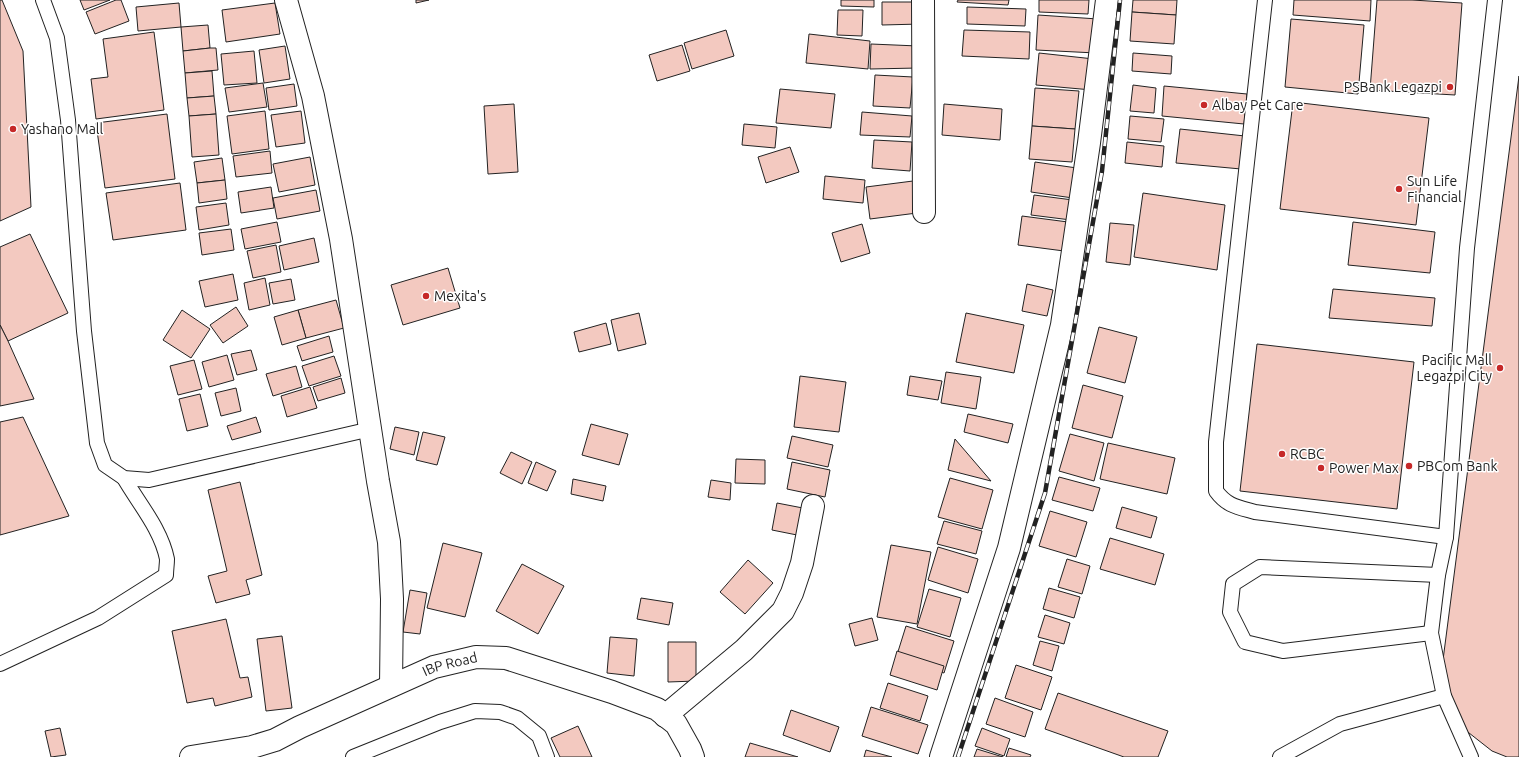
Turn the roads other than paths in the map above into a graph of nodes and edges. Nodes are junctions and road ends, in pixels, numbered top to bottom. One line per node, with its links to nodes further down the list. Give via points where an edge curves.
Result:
1 (43, 0): 9 (lane, via 57,38 68,120 84,331 97,443 105,466)
2 (286, 0): 8 (street, via 314,103 341,239)
3 (923, 0): 7 (street)
4 (1107, 0): 22 (street, via 1089,143 1060,333 1009,548)
5 (1266, 0): 11 (lane, via 1217,434 1216,491 1226,503 1255,512)
6 (1495, 0): 11 (lane, via 1467,248)
7 (924, 212)
8 (371, 430): 9 (lane, via 149,480); 15 (street, via 389,542 392,599)
9 (124, 478): 14 (lane, via 161,540 167,560 166,575 98,618)
10 (813, 506): 17 (street, via 802,563 783,611 744,650)
11 (1446, 537): 12 (lane)
12 (1438, 575): 13 (lane); 13 (lane, via 1260,567 1233,584 1230,612 1245,642 1283,651)
13 (1431, 633): 16 (lane)
14 (0, 664)
15 (391, 686): 17 (street, IBP Road, via 434,667 476,657 506,658 612,692 657,709); 18 (street, IBP Road, via 275,740 252,747)
16 (1444, 696): 23 (lane, via 1340,724); 24 (lane)
17 (665, 716): 21 (street, IBP Road, via 676,724)
18 (191, 757)
19 (353, 757): 20 (lane, via 440,722 475,711 500,712 517,718 539,736)
20 (548, 757)
21 (693, 757)
22 (941, 757)
23 (1280, 757)
24 (1471, 757)

